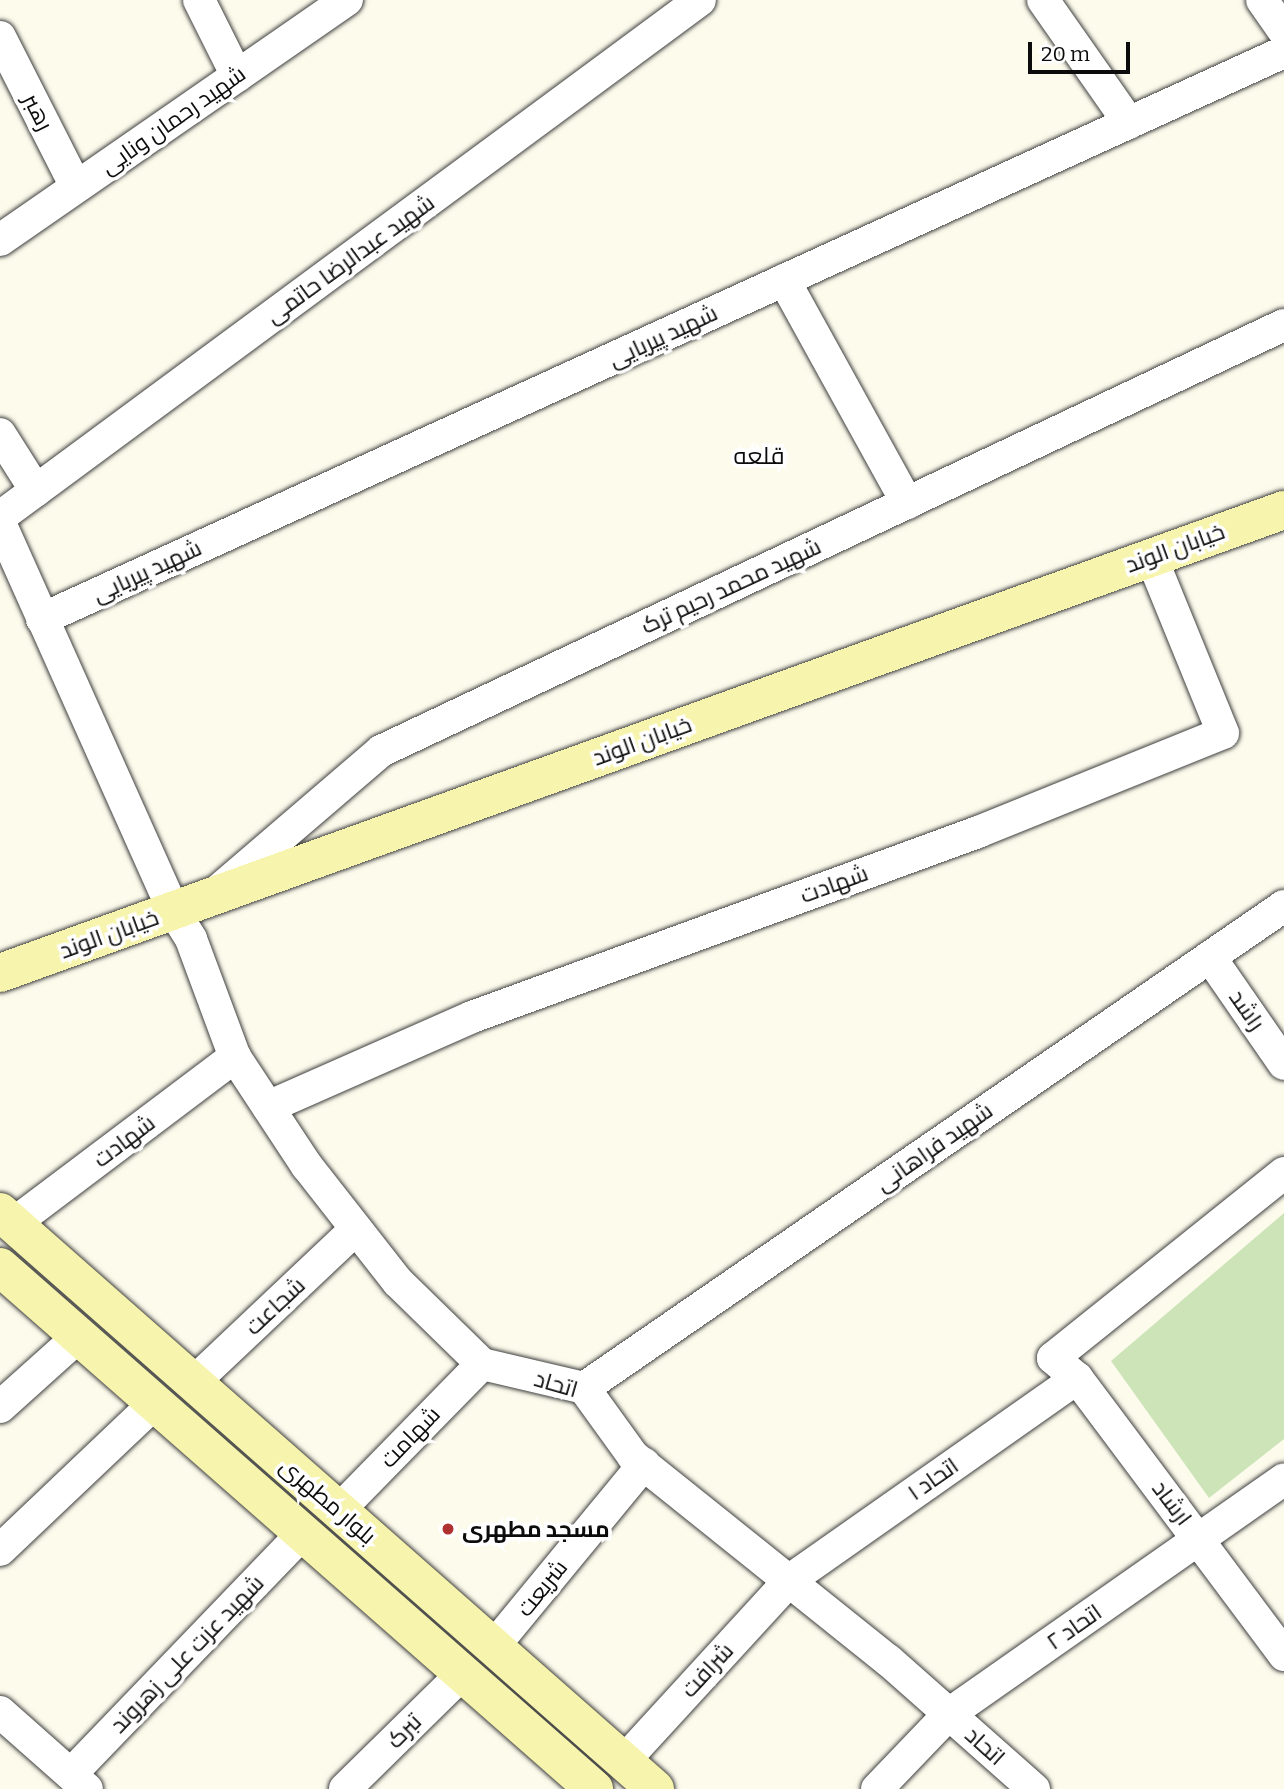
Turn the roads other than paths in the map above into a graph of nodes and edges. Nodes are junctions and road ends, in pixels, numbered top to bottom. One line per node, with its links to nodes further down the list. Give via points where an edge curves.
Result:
1 (199, 0): 9 (street)
2 (346, 0): 9 (street, شهید رحمان ونایی)
3 (700, 0): 16 (street, شهید عبدالرضا حاتمی)
4 (1043, 0): 10 (street)
5 (1262, 0): 6 (street)
6 (1284, 31)
7 (0, 37): 11 (street, رهبر)
8 (1284, 52): 10 (street, شهید پیریایی)
9 (237, 76): 11 (street, شهید رحمان ونایی)
10 (1129, 123): 13 (street, شهید پیریایی)
11 (76, 187): 12 (street, شهید رحمان ونایی)
12 (0, 240)
13 (784, 281): 17 (street); 22 (street, شهید پیریایی)
14 (1284, 325): 17 (street, شهید محمد رحیم ترک)
15 (0, 434): 16 (street)
16 (36, 491): 19 (street, شهید عبدالرضا حاتمی)
17 (907, 503): 23 (street, شهید محمد رحیم ترک, via 381,751)
18 (1284, 510): 21 (main road, خیابان الوند)
19 (0, 517)
20 (0, 523): 22 (street)
21 (1151, 557): 23 (main road, خیابان الوند); 30 (street, شهادت, via 1223,733 978,832 472,1017)
22 (42, 619): 25 (street)
23 (209, 897): 25 (main road, خیابان الوند)
24 (1284, 906): 26 (street, شهید فراهانی)
25 (173, 910): 27 (main road, خیابان الوند); 28 (street, via 191,939)
26 (1210, 957): 29 (street, راشد); 39 (street, شهید فراهانی)
27 (0, 973)
28 (236, 1057): 30 (street); 32 (street, شهادت)
29 (1284, 1063)
30 (268, 1107): 33 (street)
31 (1284, 1173): 37 (street, ارشاد, via 1053,1358)
32 (6, 1218): 38 (main road, بلوار مطهری)
33 (356, 1230): 36 (street, via 398,1282); 38 (street, شجاعت)
34 (0, 1267): 35 (main road, بلوار مطهری)
35 (79, 1336): 40 (main road, بلوار مطهری); 41 (street)
36 (482, 1364): 39 (street, اتحاد); 44 (street, شهامت)
37 (1077, 1378): 46 (street, ارشاد); 48 (street, اتحاد ۱)
38 (193, 1383): 44 (main road, بلوار مطهری)
39 (584, 1388): 42 (street, اتحاد)
40 (155, 1403): 45 (main road, بلوار مطهری); 47 (street)
41 (0, 1407)
42 (644, 1464): 48 (street, اتحاد); 49 (street, شریعت)
43 (1284, 1479): 46 (street, اتحاد ۲)
44 (338, 1510): 49 (main road, بلوار مطهری)
45 (303, 1534): 51 (main road, بلوار مطهری); 55 (street, شهید عزت علی زهروند)
46 (1200, 1539): 50 (street, ارشاد); 53 (street, اتحاد ۲)
47 (0, 1550)
48 (790, 1580): 53 (street, اتحاد); 54 (street, شرافت)
49 (494, 1646): 54 (main road, بلوار مطهری)
50 (1284, 1655)
51 (463, 1673): 56 (main road, بلوار مطهری); 57 (street, تبرک)
52 (0, 1712): 55 (street)
53 (949, 1714): 59 (street, اتحاد ۲); 60 (street, اتحاد)
54 (624, 1761): 58 (main road, بلوار مطهری)
55 (79, 1782)
56 (588, 1787)
57 (345, 1789)
58 (656, 1789)
59 (877, 1789)
60 (1034, 1789)

